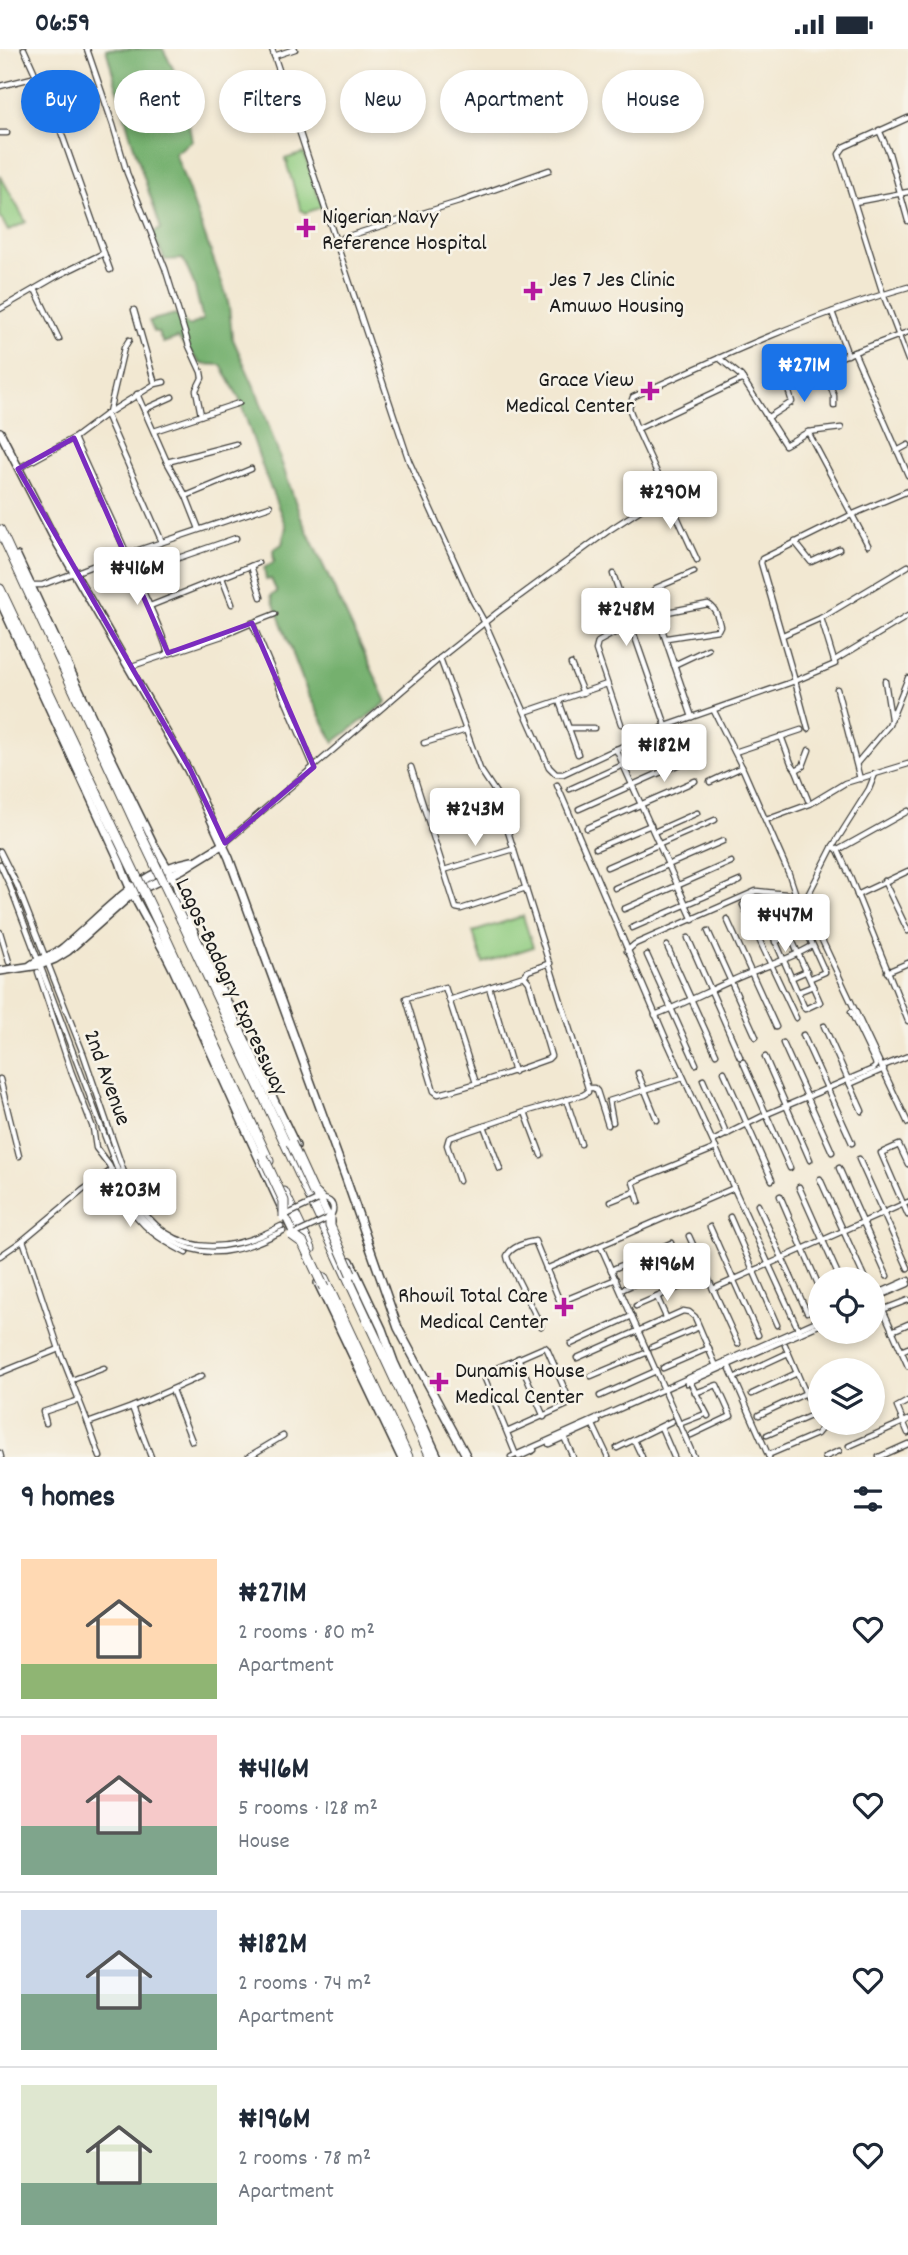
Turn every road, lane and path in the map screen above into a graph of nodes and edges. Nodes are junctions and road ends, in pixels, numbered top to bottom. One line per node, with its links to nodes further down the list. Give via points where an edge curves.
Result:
1 (24, 49): 6 (street)
2 (87, 49): 48 (street, via 127,173 201,372 196,390)
3 (272, 49): 5 (street)
4 (295, 49): 5 (street)
5 (274, 56): 99 (street, via 409,461)
6 (33, 70)
7 (21, 81): 8 (street)
8 (0, 86)
9 (908, 118): 10 (street)
10 (879, 130): 16 (street); 17 (street, via 840,151)
11 (0, 133): 12 (street)
12 (7, 133)
13 (61, 133): 20 (street)
14 (550, 170): 19 (street)
15 (908, 192): 16 (street)
16 (900, 194): 17 (street); 18 (street)
17 (855, 202): 24 (street)
18 (908, 221)
19 (342, 238)
20 (104, 253): 21 (street); 23 (street)
21 (110, 270)
22 (908, 287): 24 (street)
23 (35, 289): 25 (street); 30 (street)
24 (883, 294): 27 (street); 29 (street)
25 (0, 309)
26 (134, 310): 41 (street)
27 (832, 312): 33 (street); 34 (street)
28 (908, 332): 29 (street)
29 (899, 335): 32 (street); 35 (street)
30 (59, 339)
31 (129, 340): 47 (street)
32 (854, 352): 33 (street); 58 (street)
33 (848, 355): 36 (street)
34 (719, 357): 39 (street); 51 (street, via 633,397 629,408)
35 (908, 361)
36 (823, 364): 38 (street); 45 (street)
37 (782, 370): 38 (street)
38 (785, 377): 49 (street, via 792,402)
39 (743, 379): 49 (street); 51 (street)
40 (164, 383): 41 (street)
41 (155, 384): 42 (street)
42 (137, 394): 46 (street); 47 (street)
43 (172, 397): 46 (street)
44 (239, 403): 48 (street)
45 (835, 406)
46 (145, 409): 52 (street)
47 (108, 413): 55 (street); 72 (street)
48 (201, 415): 52 (street)
49 (767, 418): 54 (street, via 785,445)
50 (841, 428): 54 (street)
51 (637, 429): 64 (street)
52 (154, 431): 59 (street)
53 (0, 432): 60 (main road)
54 (808, 432): 67 (street)
55 (74, 439): 60 (street); 76 (street)
56 (236, 444): 59 (street)
57 (908, 445): 58 (street)
58 (897, 451): 62 (street)
59 (167, 462): 65 (street)
60 (18, 468): 82 (main road)
61 (251, 469): 65 (street)
62 (908, 475)
63 (908, 491): 67 (street)
64 (668, 492): 77 (street); 99 (street)
65 (186, 496): 69 (street)
66 (270, 506): 69 (street)
67 (851, 515): 73 (street); 74 (street)
68 (0, 521): 86 (main road, Lagos-Badagry Expressway)
69 (199, 529): 72 (street)
70 (0, 530): 248 (highway, Lagos-Badagry Expressway, bridge)
71 (236, 538): 83 (street)
72 (162, 542): 76 (street)
73 (795, 542): 75 (street, via 811,562); 101 (street, via 765,556 761,563)
74 (868, 545)
75 (839, 549)
76 (128, 554): 82 (street); 83 (street)
77 (697, 560)
78 (258, 563): 79 (street)
79 (251, 566): 85 (street); 90 (street)
80 (908, 566): 97 (street)
81 (694, 572): 95 (street, via 651,590)
82 (77, 573): 87 (street); 109 (main road)
83 (135, 573): 93 (street)
84 (613, 573): 100 (street)
85 (222, 577): 92 (street); 93 (street)
86 (31, 585): 87 (street); 89 (main road, Lagos-Badagry Expressway)
87 (42, 585): 89 (street)
88 (0, 589): 249 (highway, Lagos-Badagry Expressway, bridge)
89 (36, 596): 171 (main road, Lagos-Badagry Expressway, via 108,753)
90 (261, 597)
91 (0, 601): 180 (main road, Lagos-Badagry Expressway)
92 (232, 604)
93 (150, 606): 104 (street)
94 (275, 614): 98 (street)
95 (657, 614): 102 (street); 102 (street, via 708,604 716,612 718,630)
96 (908, 616): 106 (street)
97 (821, 618): 101 (street); 106 (street)
98 (252, 623): 104 (street); 139 (street)
99 (485, 623): 105 (street); 118 (street)
100 (631, 624): 113 (street, via 598,642 596,650); 122 (street)
101 (783, 635): 111 (street)
102 (667, 638): 108 (street)
103 (708, 649): 108 (street)
104 (168, 653): 109 (street)
105 (440, 658): 126 (street); 139 (street)
106 (835, 660): 111 (street, via 833,666)
107 (571, 664): 115 (street)
108 (674, 665): 119 (street)
109 (130, 667): 165 (main road)
110 (908, 678): 120 (street)
111 (795, 681): 117 (street); 125 (street)
112 (885, 681): 120 (street)
113 (607, 684): 115 (street); 121 (street)
114 (838, 689): 136 (street)
115 (583, 693): 116 (street)
116 (559, 701): 118 (street); 123 (street)
117 (714, 711): 119 (street); 133 (street)
118 (524, 712): 131 (street, via 556,774)
119 (692, 717): 122 (street)
120 (892, 720): 136 (street)
121 (621, 724)
122 (666, 726): 131 (street)
123 (569, 728): 124 (street); 134 (street)
124 (594, 728)
125 (808, 729)
126 (466, 730): 130 (street); 153 (street)
127 (801, 730): 128 (street)
128 (781, 736): 133 (street); 142 (street)
129 (678, 740): 138 (street)
130 (424, 743)
131 (616, 749): 138 (street)
132 (809, 750): 142 (street, via 803,766)
133 (735, 752): 141 (street)
134 (578, 754)
135 (686, 761): 147 (street)
136 (857, 763): 144 (street)
137 (908, 764): 143 (street)
138 (624, 765): 147 (street); 149 (street)
139 (314, 767): 165 (street)
140 (411, 767): 162 (street)
141 (742, 767): 146 (street); 158 (street)
142 (796, 770): 151 (street)
143 (874, 774): 144 (street); 168 (street)
144 (860, 779): 158 (street)
145 (695, 781): 152 (street)
146 (710, 782)
147 (632, 784): 152 (street); 154 (street)
148 (557, 785): 214 (street)
149 (570, 789)
150 (457, 795): 157 (street, via 464,799)
151 (808, 800)
152 (641, 804): 160 (street); 161 (street)
153 (502, 809): 157 (street); 169 (street)
154 (579, 809)
155 (908, 811): 168 (street)
156 (697, 813): 163 (street)
157 (470, 819): 162 (street)
158 (766, 820): 188 (street)
159 (715, 821): 166 (street)
160 (651, 825): 163 (street); 167 (street)
161 (587, 828)
162 (431, 831): 177 (street)
163 (654, 832): 166 (street)
164 (723, 841): 174 (street)
165 (224, 844): 175 (main road); 351 (main road, via 283,1004)
166 (660, 845): 174 (street); 176 (street)
167 (596, 848)
168 (836, 848): 189 (street); 190 (street)
169 (514, 849): 177 (street); 185 (street)
170 (0, 851): 218 (street, 2nd Avenue, via 12,872)
171 (164, 859): 175 (main road); 178 (main road, Lagos-Badagry Expressway)
172 (731, 862): 184 (street)
173 (0, 864): 218 (street, 2nd Avenue)
174 (669, 865): 184 (street); 186 (street)
175 (182, 866): 178 (main road); 183 (main road)
176 (607, 867)
177 (444, 870): 185 (street, via 458,909)
178 (170, 871): 183 (main road, Lagos-Badagry Expressway); 187 (main road)
179 (908, 871): 182 (street)
180 (124, 877): 187 (main road, Lagos-Badagry Expressway); 191 (main road)
181 (740, 881): 194 (street)
182 (884, 881): 189 (street); 207 (street)
183 (177, 885): 351 (main road, Lagos-Badagry Expressway, via 198,941)
184 (678, 885): 194 (street); 197 (street)
185 (526, 888): 219 (street)
186 (615, 888)
187 (130, 891): 191 (main road); 192 (main road, Lagos-Badagry Expressway)
188 (796, 895): 190 (street); 201 (street, via 756,891)
189 (857, 895): 227 (street)
190 (806, 899): 254 (street)
191 (118, 901): 192 (main road); 218 (main road)
192 (136, 902): 421 (main road, Lagos-Badagry Expressway, via 172,967)
193 (775, 902): 196 (street, via 789,900); 198 (street); 198 (street, via 762,901); 199 (street)
194 (687, 905): 201 (street); 204 (street)
195 (743, 905): 223 (street)
196 (796, 908): 199 (street); 202 (street)
197 (624, 909)
198 (762, 911): 203 (street)
199 (781, 916): 203 (street); 205 (street)
200 (727, 919): 226 (street)
201 (693, 920): 214 (street)
202 (802, 922): 205 (street); 213 (street)
203 (768, 927): 211 (street)
204 (632, 928)
205 (787, 928): 209 (street)
206 (708, 931): 231 (street)
207 (908, 931)
208 (0, 932): 222 (street)
209 (790, 935): 211 (street); 215 (street)
210 (688, 938): 234 (street)
211 (775, 942): 217 (street)
212 (667, 946): 237 (street)
213 (812, 946): 215 (street); 230 (street, via 825,972)
214 (627, 951): 240 (street)
215 (799, 953): 217 (street); 225 (street)
216 (647, 955): 238 (street)
217 (783, 960): 223 (street); 229 (street)
218 (42, 963): 222 (main road); 290 (street, via 96,1148); 315 (street, 2nd Avenue, via 83,1053 131,1193 150,1221); 315 (street, 2nd Avenue, via 130,1201 164,1237)
219 (550, 963): 228 (street); 263 (street)
220 (908, 963): 227 (street)
221 (0, 965): 222 (street)
222 (10, 965): 224 (main road)
223 (771, 965): 226 (street); 241 (street)
224 (0, 971)
225 (807, 971): 229 (street); 230 (street)
226 (751, 972): 231 (street); 244 (street)
227 (887, 972): 242 (street)
228 (524, 976): 233 (street); 255 (street, via 551,1056)
229 (791, 978): 235 (street)
230 (811, 978): 232 (street)
231 (730, 981): 234 (street); 246 (street)
232 (813, 986): 235 (street); 235 (street, via 820,1002 805,1009)
233 (489, 987): 236 (street); 255 (street)
234 (711, 991): 237 (street); 271 (street)
235 (798, 992)
236 (449, 1000): 262 (street); 262 (street, via 441,986 406,1001 434,1091 438,1094)
237 (692, 1000): 238 (street); 250 (street)
238 (671, 1008): 240 (street); 253 (street)
239 (850, 1012): 261 (street, via 876,1066)
240 (655, 1015): 259 (street)
241 (796, 1018)
242 (908, 1021)
243 (824, 1025): 261 (street)
244 (776, 1027)
245 (803, 1035): 264 (street)
246 (756, 1037)
247 (783, 1043): 266 (street)
248 (242, 1050): 298 (highway, bridge); 381 (highway, Lagos-Badagry Expressway)
249 (218, 1054): 308 (highway, bridge, via 285,1201); 390 (highway, Lagos-Badagry Expressway)
250 (716, 1054)
251 (908, 1056): 254 (street)
252 (765, 1057): 268 (street)
253 (696, 1064)
254 (883, 1067): 261 (street); 273 (street)
255 (513, 1072): 262 (street)
256 (724, 1072): 274 (street)
257 (638, 1073): 265 (street)
258 (0, 1079): 283 (street)
259 (684, 1079): 265 (street); 277 (street)
260 (703, 1080): 276 (street)
261 (849, 1081): 264 (street); 269 (street)
262 (476, 1083)
263 (588, 1088): 265 (street, via 597,1091 611,1123 609,1101); 267 (street, via 587,1093)
264 (828, 1089): 266 (street); 278 (street)
265 (645, 1091): 272 (street)
266 (807, 1098): 268 (street); 281 (street)
267 (566, 1099): 270 (street); 279 (street)
268 (787, 1105): 271 (street); 285 (street)
269 (862, 1111)
270 (525, 1112): 275 (street); 282 (street)
271 (767, 1114): 274 (street); 287 (street)
272 (657, 1120)
273 (908, 1123)
274 (747, 1124): 276 (street); 292 (street)
275 (484, 1126): 289 (street); 293 (street, via 449,1138 447,1145)
276 (727, 1135): 277 (street)
277 (713, 1141): 280 (street)
278 (852, 1143)
279 (581, 1144)
280 (716, 1148): 295 (street); 296 (street, via 636,1180)
281 (832, 1152)
282 (541, 1155)
283 (19, 1156)
284 (859, 1159): 303 (street)
285 (810, 1160)
286 (908, 1164): 301 (street, via 899,1145 881,1153)
287 (790, 1168)
288 (839, 1168): 307 (street)
289 (500, 1169)
290 (112, 1170): 312 (street); 318 (street, via 141,1222)
291 (820, 1179): 310 (street)
292 (772, 1180)
293 (459, 1181)
294 (799, 1187): 313 (street)
295 (734, 1188): 316 (street); 322 (street)
296 (634, 1192): 299 (street); 300 (street)
297 (780, 1196): 317 (street)
298 (321, 1199): 306 (street, via 333,1204); 308 (street, bridge)
299 (611, 1201)
300 (639, 1202)
301 (906, 1203): 303 (street); 304 (street)
302 (758, 1205): 320 (street)
303 (882, 1214): 307 (street); 326 (street)
304 (908, 1215)
305 (730, 1217): 329 (street)
306 (330, 1218): 308 (street, bridge); 381 (highway, bridge)
307 (862, 1223): 310 (street); 330 (street)
308 (285, 1227): 315 (street, 2nd Avenue, via 230,1251 200,1251); 390 (highway, bridge, via 303,1243)
309 (710, 1227): 332 (street)
310 (842, 1231): 313 (street); 325 (street)
311 (689, 1236): 335 (street)
312 (23, 1240): 319 (street); 361 (street)
313 (822, 1241): 317 (street); 324 (street)
314 (671, 1243): 328 (street)
315 (185, 1244)
316 (601, 1247): 327 (street); 328 (street)
317 (802, 1249): 320 (street); 323 (street)
318 (186, 1253)
319 (0, 1256)
320 (783, 1258): 322 (street); 342 (street)
321 (682, 1262): 336 (street)
322 (767, 1265): 329 (street); 353 (street)
323 (810, 1267)
324 (834, 1267)
325 (858, 1267)
326 (908, 1268)
327 (546, 1269): 331 (street, via 560,1302); 348 (street, via 536,1241 509,1252 508,1260)
328 (611, 1270): 331 (street)
329 (754, 1271): 332 (street); 347 (street)
330 (887, 1276)
331 (616, 1279): 336 (street)
332 (733, 1280): 335 (street); 355 (street)
333 (908, 1282): 337 (street)
334 (690, 1283): 338 (street)
335 (713, 1289): 357 (street)
336 (621, 1290): 343 (street)
337 (885, 1292)
338 (657, 1297): 340 (street); 345 (street)
339 (908, 1300): 341 (street)
340 (636, 1306)
341 (885, 1310)
342 (807, 1312)
343 (632, 1316): 352 (street); 356 (street)
344 (885, 1317): 354 (street)
345 (666, 1318): 349 (street, via 689,1312); 352 (street)
346 (908, 1324): 354 (street)
347 (777, 1325)
348 (541, 1326)
349 (699, 1327): 359 (street); 362 (street)
350 (808, 1327): 353 (street)
351 (391, 1330): 424 (main road, Lagos-Badagry Expressway, via 394,1362); 425 (main road)
352 (639, 1330): 362 (street); 366 (street)
353 (799, 1331): 367 (street)
354 (892, 1331): 363 (street)
355 (758, 1335)
356 (571, 1344)
357 (738, 1344)
358 (785, 1345): 364 (street)
359 (709, 1348): 368 (street); 371 (street)
360 (908, 1348): 363 (street)
361 (59, 1349): 373 (street); 378 (street)
362 (650, 1349): 372 (street); 376 (street)
363 (901, 1351): 369 (street)
364 (788, 1353): 374 (street); 377 (street)
365 (519, 1358): 393 (street); 393 (street, via 547,1349 569,1399 567,1405); 402 (street, via 483,1374)
366 (577, 1359)
367 (728, 1363): 368 (street); 377 (street); 379 (street)
368 (716, 1366): 379 (street)
369 (908, 1366)
370 (104, 1368): 378 (street)
371 (663, 1368)
372 (656, 1371): 382 (street); 386 (street)
373 (0, 1373)
374 (797, 1373): 384 (street); 385 (street)
375 (202, 1375): 380 (street)
376 (591, 1375)
377 (734, 1378): 417 (street)
378 (72, 1380): 388 (street)
379 (689, 1381): 382 (street); 383 (street)
380 (172, 1390): 391 (street); 410 (street)
381 (400, 1390): 423 (highway, Lagos-Badagry Expressway)
382 (665, 1391): 399 (street); 400 (street); 416 (street)
383 (695, 1393): 399 (street, via 707,1415); 404 (street, via 717,1385 731,1416)
384 (806, 1393): 387 (street); 392 (street)
385 (752, 1394)
386 (600, 1396)
387 (808, 1398)
388 (79, 1400): 397 (street, via 43,1412); 398 (street)
389 (908, 1401): 395 (street, via 897,1407)
390 (384, 1406): 422 (highway, Lagos-Badagry Expressway)
391 (132, 1407): 398 (street); 419 (street)
392 (759, 1415)
393 (544, 1416): 402 (street)
394 (808, 1417): 405 (street)
395 (906, 1421): 403 (street); 412 (street)
396 (672, 1422): 401 (street)
397 (46, 1423)
398 (88, 1423): 418 (street)
399 (679, 1424): 430 (street)
400 (593, 1425): 408 (street); 427 (street)
401 (661, 1427): 409 (street); 429 (street)
402 (508, 1432): 416 (street)
403 (908, 1433)
404 (691, 1435)
405 (768, 1435)
406 (814, 1435): 417 (street)
407 (283, 1436): 420 (street)
408 (564, 1437): 415 (street); 426 (street)
409 (634, 1440): 413 (street); 428 (street)
410 (192, 1441)
411 (908, 1444): 432 (street)
412 (849, 1446)
413 (617, 1448)
414 (839, 1451): 431 (street)
415 (533, 1454): 416 (street)
416 (515, 1456)
417 (769, 1456)
418 (100, 1457)
419 (151, 1457)
420 (248, 1457)
421 (401, 1457)
422 (408, 1457)
423 (431, 1457)
424 (438, 1457)
425 (469, 1457)
426 (573, 1457)
427 (608, 1457)
428 (642, 1457)
429 (674, 1457)
430 (694, 1457)
431 (825, 1457)
432 (879, 1457)

